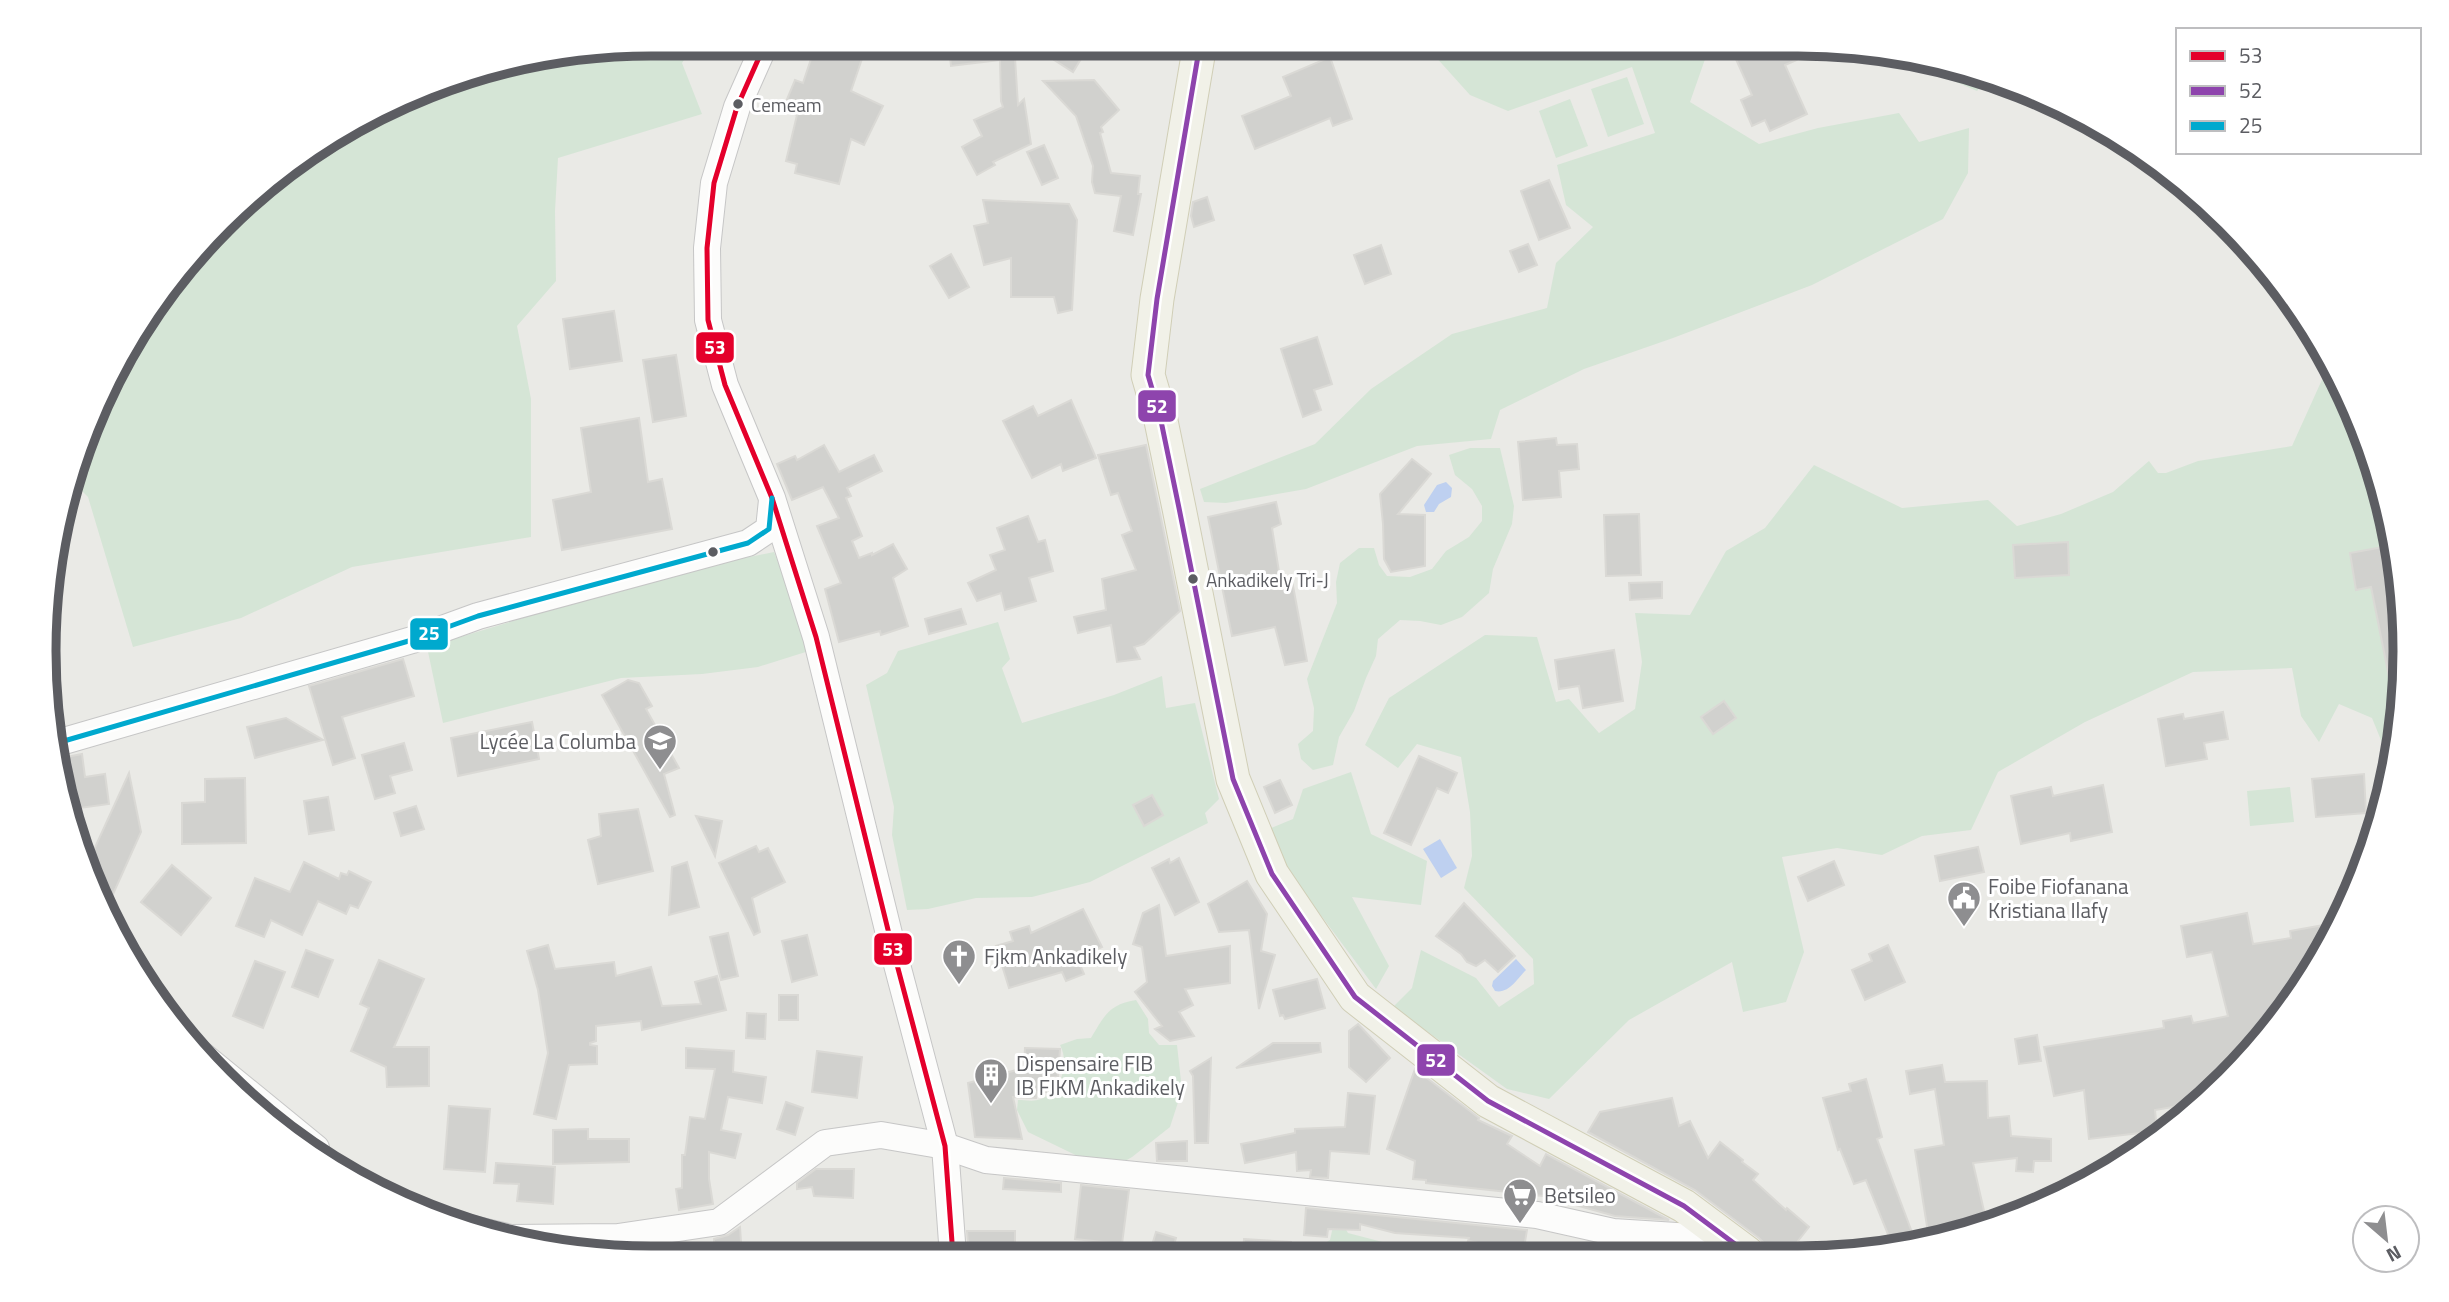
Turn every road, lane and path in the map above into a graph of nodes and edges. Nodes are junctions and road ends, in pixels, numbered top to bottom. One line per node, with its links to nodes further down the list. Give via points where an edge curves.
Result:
1 (760, 56): 3 (street, via 737,107 714,183 708,320 725,385)
2 (1198, 56): 9 (main road, via 1148,374 1233,779 1272,874 1355,997 1488,1101 1684,1206)
3 (772, 498): 4 (street, via 769,529 748,542 478,616); 5 (street, via 816,637)
4 (63, 741)
5 (945, 1146): 6 (street, via 881,1135 825,1143 719,1222 618,1237); 7 (street); 8 (street, via 986,1160 1537,1215 1613,1232 1692,1237)
6 (552, 1238)
7 (952, 1246)
8 (1728, 1246)
9 (1736, 1246)

